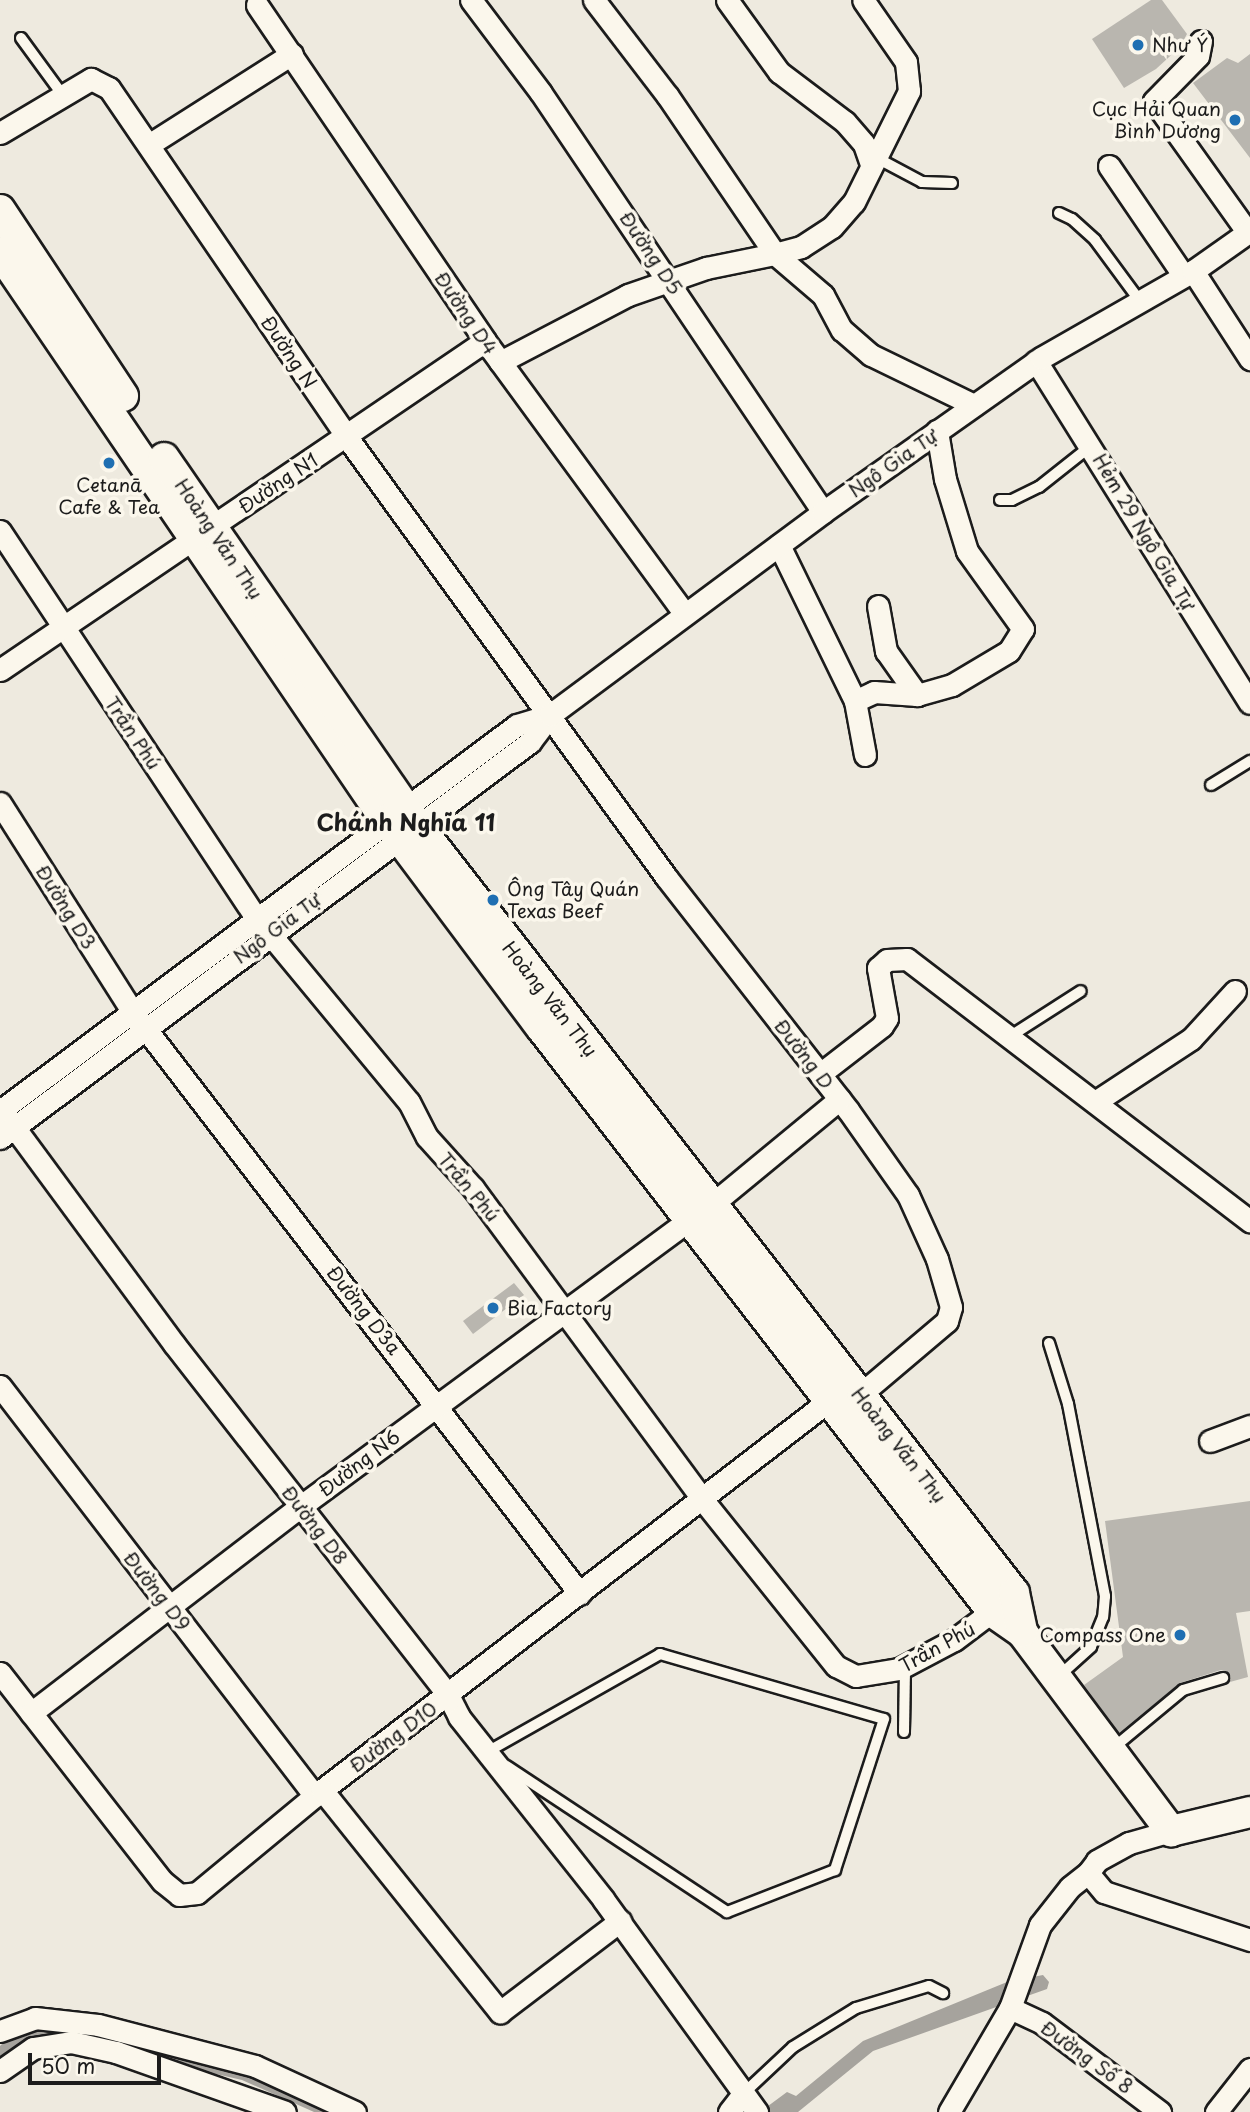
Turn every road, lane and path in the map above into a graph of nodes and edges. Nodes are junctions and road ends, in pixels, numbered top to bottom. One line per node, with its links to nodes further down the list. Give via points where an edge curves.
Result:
1 (471, 0): 21 (street, Đường D5)
2 (594, 0): 19 (street, via 667,95)
3 (727, 0): 12 (street, via 779,72 845,122)
4 (863, 0): 12 (street, via 888,31 910,71 901,111)
5 (257, 5): 8 (street, Đường D4)
6 (21, 38): 9 (lane)
7 (1201, 41): 17 (street, via 1198,56 1154,101)
8 (292, 54): 11 (street); 23 (street, Đường D4)
9 (62, 94): 10 (street, Đường N); 11 (street, Đường N, via 91,79 102,82)
10 (0, 133)
11 (150, 144): 30 (street, Đường N)
12 (873, 160): 14 (lane, via 922,182); 19 (street, via 868,180 832,228 801,247)
13 (1109, 166): 20 (street)
14 (952, 183)
15 (0, 209): 24 (street, Hoàng Văn Thụ)
16 (1059, 214): 22 (lane, via 1072,219 1095,240)
17 (1249, 232): 20 (street, Ngô Gia Tự)
18 (0, 251): 24 (street, Hoàng Văn Thụ)
19 (775, 254): 21 (street); 28 (street, via 823,295 842,330 871,355)
20 (1188, 273): 22 (street, Ngô Gia Tự); 25 (street)
21 (670, 280): 27 (street, via 583,317); 33 (street, Đường D5)
22 (1140, 301): 26 (street, Ngô Gia Tự)
23 (485, 341): 27 (street, Đường D4); 30 (street, Đường N1)
24 (76, 344): 35 (street, Hoàng Văn Thụ)
25 (1250, 359)
26 (1036, 361): 28 (street, Ngô Gia Tự); 31 (street, Hẻm 29 Ngô Gia Tự)
27 (500, 362): 38 (street, Đường D4)
28 (974, 405): 29 (street, Ngô Gia Tự)
29 (937, 432): 33 (street, Ngô Gia Tự); 41 (street, via 945,479 967,551 1023,629 1009,651 952,685)
30 (346, 436): 35 (street, Đường N1); 44 (street, Đường N)
31 (1092, 444): 32 (lane, via 1039,486 1012,500); 43 (street, Hẻm 29 Ngô Gia Tự, via 1111,484)
32 (1000, 500)
33 (824, 512): 36 (street, Ngô Gia Tự)
34 (0, 531): 39 (street, Trần Phú)
35 (201, 534): 39 (street, Đường N1); 49 (street, Hoàng Văn Thụ)
36 (779, 545): 38 (street, Ngô Gia Tự); 42 (street)
37 (878, 606): 41 (street, via 886,651)
38 (685, 614): 44 (street, Ngô Gia Tự)
39 (64, 627): 40 (street, Đường N1); 50 (street, Trần Phú)
40 (0, 670)
41 (917, 695): 42 (street, via 874,692)
42 (855, 701): 45 (street)
43 (1250, 703)
44 (550, 715): 49 (street, Ngô Gia Tự, via 530,742); 56 (street, Đường D, via 666,877)
45 (865, 755)
46 (1250, 761): 47 (lane)
47 (1210, 785)
48 (0, 803): 54 (street, Đường D3)
49 (402, 823): 50 (street, Ngô Gia Tự); 51 (street, Ngô Gia Tự); 60 (street, Hoàng Văn Thụ)
50 (255, 916): 51 (street, Trần Phú); 54 (street, Ngô Gia Tự)
51 (269, 933): 54 (street, Ngô Gia Tự); 62 (street, Trần Phú, via 409,1102 427,1137 473,1188)
52 (1081, 991): 55 (lane)
53 (1235, 991): 58 (street, via 1191,1039)
54 (138, 1019): 59 (street, Ngô Gia Tự); 68 (street, Đường D3a)
55 (1009, 1037): 56 (street, via 922,967 907,959 887,960 878,968 887,1018); 58 (street)
56 (820, 1074): 57 (street, Đường D)
57 (840, 1099): 60 (street, Đường N6); 66 (street, Đường D, via 908,1195 937,1259 951,1307 947,1321)
58 (1096, 1102): 61 (street)
59 (3, 1119): 73 (street, Đường D8)
60 (700, 1212): 62 (street, Đường N6); 63 (street, Hoàng Văn Thụ)
61 (1250, 1222)
62 (563, 1310): 68 (street, Đường N6); 72 (street, Trần Phú)
63 (788, 1324): 66 (street, Hoàng Văn Thụ); 67 (street, Hoàng Văn Thụ)
64 (1048, 1343): 80 (lane, via 1070,1417 1105,1595 1103,1617 1091,1647)
65 (0, 1387): 76 (street, Đường D9)
66 (861, 1394): 70 (street, Hoàng Văn Thụ)
67 (831, 1399): 70 (street, Hoàng Văn Thụ); 72 (street, Đường D10)
68 (436, 1405): 73 (street, Đường N6); 74 (street, Đường D3a)
69 (1250, 1426): 71 (street)
70 (878, 1439): 75 (street, Hoàng Văn Thụ)
71 (1210, 1441)
72 (702, 1499): 74 (street, Đường D10); 77 (street, Trần Phú, via 839,1669 870,1676)
73 (301, 1506): 76 (street, Đường N6); 81 (street, Đường D8)
74 (580, 1594): 81 (street, Đường D10)
75 (1004, 1603): 77 (street, Trần Phú); 80 (street, Hoàng Văn Thụ)
76 (170, 1608): 83 (street, Đường N6); 87 (street, Đường D9)
77 (905, 1667): 84 (lane)
78 (0, 1674): 83 (street, Đường D10)
79 (1223, 1678): 85 (lane, via 1183,1690)
80 (1054, 1680): 85 (street, Hoàng Văn Thụ)
81 (448, 1695): 86 (street, Đường D8); 87 (street, Đường D10)
82 (0, 1706): 83 (street)
83 (29, 1710): 87 (street, Đường D10, via 162,1881 179,1895 197,1893)
84 (904, 1732)
85 (1109, 1751): 89 (street, Hoàng Văn Thụ)
86 (488, 1753): 86 (lane, via 727,1912 835,1870 884,1719 660,1654); 91 (street, Đường D8)
87 (318, 1793): 91 (street, Đường D9, via 500,2012)
88 (1250, 1812): 89 (street)
89 (1171, 1831): 90 (street, via 1129,1843 1097,1861)
90 (1088, 1873): 92 (street, via 1104,1892); 94 (street, via 1070,1886 1040,1925)
91 (620, 1921): 100 (street, Đường D8)
92 (1250, 1940)
93 (943, 1993): 100 (lane, via 929,1986 856,2008 793,2047)
94 (1010, 2008): 104 (street); 105 (street, Đường Số 8, via 1042,2023)
95 (0, 2031): 96 (street, via 35,2018 56,2018)
96 (202, 2053): 99 (street); 102 (street, via 255,2066)
97 (1250, 2069): 106 (street)
98 (0, 2071): 99 (street, via 33,2048 71,2042)
99 (194, 2078): 101 (street)
100 (752, 2104): 103 (street)
101 (285, 2112)
102 (355, 2112)
103 (729, 2112)
104 (949, 2112)
105 (1160, 2112)
106 (1216, 2112)

